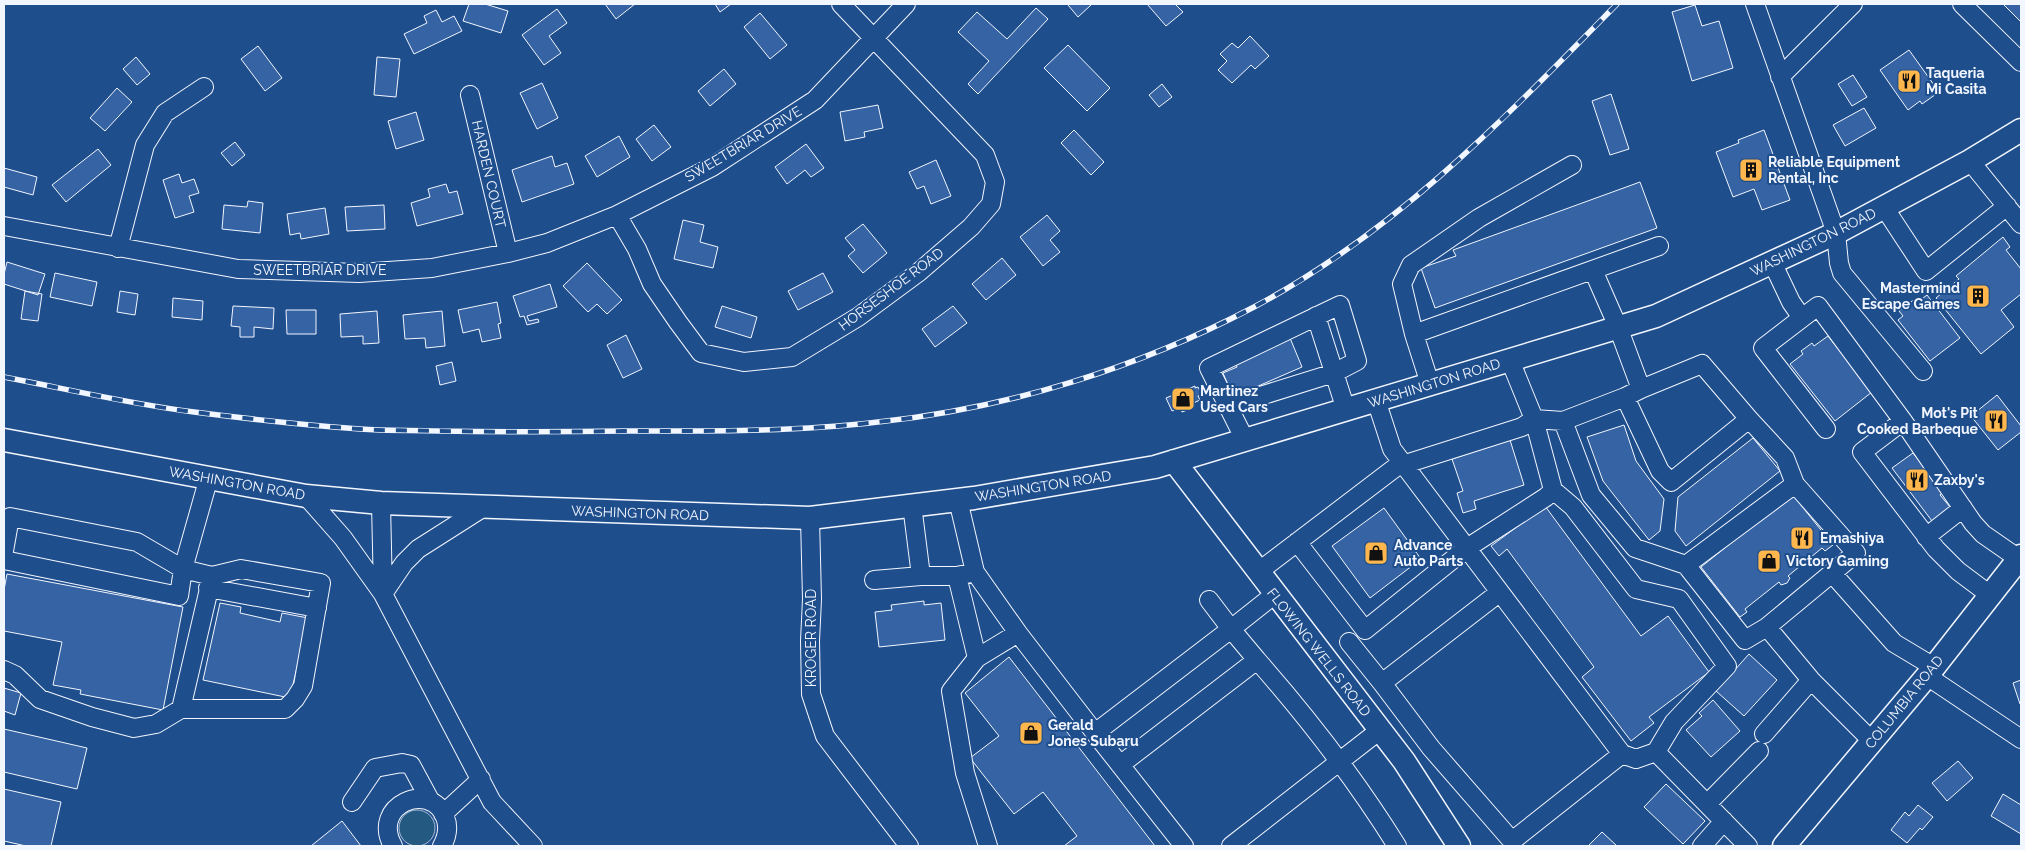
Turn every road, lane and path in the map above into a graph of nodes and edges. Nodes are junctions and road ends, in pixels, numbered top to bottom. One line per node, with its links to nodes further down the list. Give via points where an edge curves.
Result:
1 (841, 4): 6 (street, HORSESHOE ROAD)
2 (906, 4): 6 (street, SWEETBRIAR DRIVE)
3 (1755, 4): 8 (street)
4 (1853, 4): 8 (street)
5 (1962, 4): 7 (street)
6 (874, 37): 16 (street, SWEETBRIAR DRIVE, via 815,100 712,167); 16 (street, HORSESHOE ROAD, via 985,155 995,182 991,204 971,227 919,272 858,317 792,357 744,362 701,353 652,284)
7 (2021, 62)
8 (1780, 77): 19 (street)
9 (204, 87): 21 (street, via 165,113 145,145)
10 (470, 95): 22 (street, HARDEN COURT)
11 (2021, 130): 12 (main road, WASHINGTON ROAD)
12 (1970, 161): 14 (street); 15 (main road, WASHINGTON ROAD)
13 (1572, 165): 28 (street, via 1479,218 1411,265 1402,284)
14 (2006, 206): 15 (street, via 1926,271); 17 (street)
15 (1884, 207): 19 (main road, WASHINGTON ROAD)
16 (617, 215): 22 (street, SWEETBRIAR DRIVE, via 547,243)
17 (2021, 224)
18 (4, 226): 21 (street, SWEETBRIAR DRIVE)
19 (1836, 233): 23 (main road, WASHINGTON ROAD); 30 (street, via 1842,273)
20 (1658, 246): 24 (street)
21 (118, 248): 22 (street, SWEETBRIAR DRIVE, via 238,269 359,273 432,268)
22 (508, 253)
23 (1772, 262): 26 (street); 27 (main road, WASHINGTON ROAD, via 1656,316)
24 (1593, 270): 27 (street); 28 (street)
25 (1316, 316): 31 (street); 31 (street, via 1340,305 1357,362); 36 (street, via 1208,368)
26 (1802, 318): 41 (street, via 1818,306); 42 (street, via 1763,348)
27 (1618, 327): 29 (main road, WASHINGTON ROAD); 33 (street)
28 (1414, 334): 32 (street)
29 (1510, 360): 32 (main road, WASHINGTON ROAD); 38 (street)
30 (1923, 370)
31 (1334, 373): 36 (street); 37 (street)
32 (1430, 384): 35 (main road, WASHINGTON ROAD)
33 (1641, 389): 34 (street); 39 (street, via 1702,364)
34 (1625, 397): 39 (street, via 1660,471 1670,482); 40 (street)
35 (1376, 400): 37 (main road, WASHINGTON ROAD); 46 (street, via 1392,449)
36 (1228, 406): 44 (street)
37 (1346, 410): 44 (main road, WASHINGTON ROAD)
38 (1534, 418): 40 (street); 46 (street, via 1522,427); 49 (street)
39 (1749, 419): 48 (street, via 1785,458)
40 (1563, 421): 64 (street, via 1591,494 1635,548)
41 (1903, 421): 55 (street); 58 (street, via 1862,452)
42 (1826, 429)
43 (4, 440): 47 (main road, WASHINGTON ROAD)
44 (1245, 440): 45 (main road, WASHINGTON ROAD)
45 (1174, 462): 51 (main road, WASHINGTON ROAD); 67 (main road, FLOWING WELLS ROAD)
46 (1405, 466): 59 (street, via 1396,467); 60 (street)
47 (209, 477): 50 (main road, WASHINGTON ROAD); 65 (street)
48 (1795, 484): 64 (street); 68 (street, via 1856,553)
49 (1553, 490): 60 (street); 96 (street, via 1573,507 1636,588 1679,599 1727,666 1674,722)
50 (306, 496): 52 (main road, WASHINGTON ROAD); 74 (street, via 343,538)
51 (958, 500): 53 (main road, WASHINGTON ROAD); 66 (street)
52 (382, 503): 54 (main road, WASHINGTON ROAD); 74 (street)
53 (912, 506): 57 (main road, WASHINGTON ROAD); 69 (street)
54 (484, 507): 57 (main road, WASHINGTON ROAD); 74 (street, via 418,549)
55 (1963, 508): 58 (street); 62 (street, via 1983,534)
56 (7, 517): 61 (street); 65 (street, via 137,542)
57 (810, 518): 108 (street, KROGER ROAD, via 811,694 826,736)
58 (1926, 537): 76 (street, via 1958,571)
59 (1297, 542): 67 (street); 81 (street)
60 (1467, 548): 73 (street); 81 (street)
61 (4, 551)
62 (2020, 557): 76 (main road, COLUMBIA ROAD)
63 (4, 560): 65 (street, via 179,596)
64 (1686, 564): 79 (street, via 1745,640)
65 (183, 569): 72 (street)
66 (975, 572): 70 (street); 82 (street)
67 (1258, 572): 75 (main road, FLOWING WELLS ROAD)
68 (1832, 573): 79 (street); 88 (street, via 1894,643)
69 (921, 576): 70 (street); 71 (street)
70 (957, 576): 84 (street)
71 (874, 580)
72 (210, 582): 78 (street); 78 (street, via 241,569 322,583); 91 (street)
73 (1500, 592): 90 (street); 97 (street)
74 (383, 594): 100 (street)
75 (1275, 594): 80 (street); 86 (main road, FLOWING WELLS ROAD)
76 (1990, 595): 88 (main road, COLUMBIA ROAD)
77 (1209, 600): 80 (street)
78 (318, 608): 91 (street, via 303,686 285,709)
79 (1767, 627): 89 (street)
80 (1231, 629): 85 (street); 93 (street)
81 (1365, 630): 83 (street)
82 (1018, 633): 84 (street); 93 (street)
83 (1349, 642): 86 (street); 90 (street)
84 (977, 658): 109 (street, via 951,691 966,773)
85 (1256, 660): 98 (street, via 1291,698); 99 (street)
86 (1325, 660): 92 (main road, FLOWING WELLS ROAD)
87 (4, 670): 91 (street, via 15,675 40,699 134,728 156,724)
88 (1930, 671): 94 (street); 95 (main road, COLUMBIA ROAD)
89 (1811, 680): 95 (street); 102 (street)
90 (1382, 683): 97 (street, via 1430,748 1512,841)
91 (180, 709)
92 (1380, 730): 98 (street); 113 (main road, FLOWING WELLS ROAD)
93 (1095, 733): 99 (street)
94 (2021, 739)
95 (1872, 741): 116 (main road, COLUMBIA ROAD)
96 (1656, 752): 97 (street, via 1636,759); 102 (street)
97 (1622, 754)
98 (1338, 761): 111 (street); 112 (street)
99 (1120, 765): 110 (street)
100 (481, 779): 103 (street); 107 (street, via 492,802)
101 (352, 802): 103 (street, via 375,768 402,764 411,765)
102 (1707, 804): 104 (street)
103 (437, 808): 105 (street, via 447,823); 106 (street, via 422,799 402,802 389,817 388,836)
104 (1724, 821): 114 (street); 115 (street)
105 (448, 842)
106 (393, 846)
107 (533, 846)
108 (909, 846)
109 (988, 846)
110 (1184, 846)
111 (1231, 846)
112 (1397, 846)
113 (1459, 846)
114 (1702, 846)
115 (1748, 846)
116 (1784, 846)

